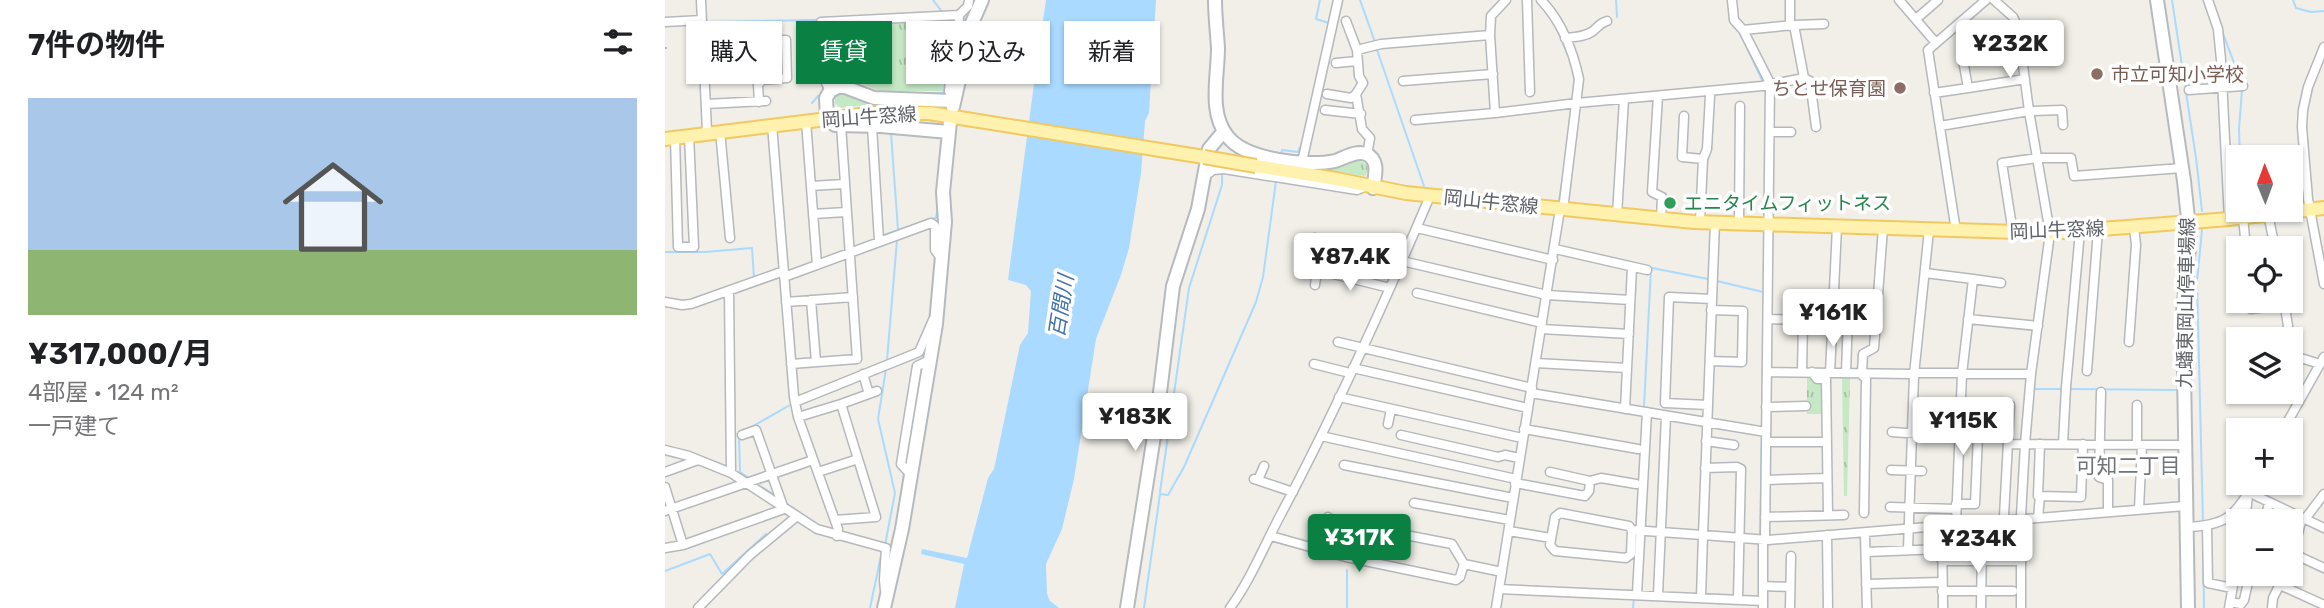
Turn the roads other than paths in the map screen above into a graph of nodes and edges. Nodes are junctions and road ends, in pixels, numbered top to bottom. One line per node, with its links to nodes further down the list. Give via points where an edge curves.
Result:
1 (701, 0): 19 (street)
2 (969, 0): 17 (street)
3 (982, 0): 60 (street, via 972,23)
4 (1215, 0): 71 (street, via 1217,112)
5 (1338, 0): 81 (street)
6 (1506, 0): 26 (street, via 1491,16)
7 (1527, 0): 46 (street)
8 (1541, 0): 27 (street)
9 (1733, 0): 25 (street, via 1734,20)
10 (1790, 0): 24 (street)
11 (1899, 0): 18 (street)
12 (1938, 0): 18 (street)
13 (1986, 0): 28 (street)
14 (1994, 0): 29 (street, via 2015,21)
15 (2157, 0): 82 (street, 九蟠東岡山停車場線)
16 (2208, 0): 43 (street, via 2218,30)
17 (959, 15): 45 (street, via 821,22); 60 (street, via 950,72)
18 (1916, 19): 28 (street)
19 (702, 20): 22 (street); 54 (street)
20 (1346, 21): 31 (street)
21 (1607, 21): 27 (street, via 1582,37)
22 (665, 22)
23 (1824, 24): 24 (street)
24 (1792, 25): 25 (street); 35 (street)
25 (1743, 30): 40 (street)
26 (1490, 35): 31 (street); 34 (street)
27 (1565, 38): 53 (street, via 1579,79)
28 (1936, 43): 47 (street, via 1928,50)
29 (2020, 45): 36 (street); 42 (street, via 1962,54)
30 (2324, 47): 90 (street, via 2308,86 2302,118)
31 (1357, 50): 32 (street)
32 (1357, 61): 33 (street); 49 (street, via 1363,83)
33 (1336, 63)
34 (1493, 74): 38 (street); 58 (street)
35 (1804, 78): 40 (street); 70 (street, via 1809,81)
36 (2025, 79): 42 (street); 57 (street)
37 (762, 80): 37 (street, via 787,78 786,40 760,40)
38 (1403, 81)
39 (759, 84): 54 (street, via 762,102)
40 (1766, 84): 50 (street); 73 (street)
41 (2242, 86): 43 (street)
42 (1968, 88): 47 (street)
43 (2222, 88): 44 (street); 77 (street)
44 (2189, 90)
45 (830, 91): 60 (street, via 841,86); 62 (street)
46 (1529, 92)
47 (1934, 93): 68 (street)
48 (1327, 94): 49 (street, via 1351,98)
49 (1356, 94): 59 (street)
50 (1658, 96): 52 (street); 95 (street, via 1652,192 1663,197)
51 (1710, 96): 80 (street)
52 (1624, 99): 53 (street); 94 (street)
53 (1575, 103): 58 (street); 89 (street)
54 (706, 104): 72 (street)
55 (1740, 106): 100 (street)
56 (1325, 110): 59 (street)
57 (2029, 111): 68 (street); 69 (street, via 2062,110); 79 (street)
58 (1495, 113): 63 (street)
59 (1361, 114): 78 (street, via 1362,129 1370,138)
60 (951, 116): 67 (street); 117 (street)
61 (1683, 116): 80 (street, via 1682,157)
62 (827, 118): 64 (main road, 岡山牛窓線); 66 (street); 86 (main road, 岡山牛窓線, bridge, via 929,113)
63 (1415, 120)
64 (806, 121): 65 (main road, 岡山牛窓線); 85 (street)
65 (772, 125): 72 (main road, 岡山牛窓線); 125 (street)
66 (841, 125): 67 (street); 84 (street)
67 (872, 125): 113 (street)
68 (1940, 125): 108 (street)
69 (2063, 125)
70 (1816, 127)
71 (1224, 131): 81 (street, via 1234,144 1251,153); 83 (street, via 1209,149)
72 (713, 132): 75 (main road, 岡山牛窓線); 112 (street)
73 (1770, 132): 74 (street); 101 (street)
74 (1791, 132)
75 (689, 135): 76 (main road, 岡山牛窓線); 76 (street, via 694,247 678,247)
76 (670, 138)
77 (2228, 145)
78 (1367, 155): 81 (street); 86 (street, via 1376,167)
79 (2037, 158): 82 (street, via 2071,158 2074,176); 110 (street, via 2002,163); 111 (street)
80 (1703, 159): 97 (street)
81 (1302, 162)
82 (2182, 168): 99 (street, 九蟠東岡山停車場線)
83 (1205, 176): 86 (street, via 1224,169 1357,190); 321 (street, via 1173,286)
84 (844, 184): 85 (street); 92 (street)
85 (811, 186): 93 (street)
86 (1370, 187): 87 (main road, 岡山牛窓線)
87 (1430, 196): 89 (main road, 岡山牛窓線); 104 (street)
88 (2324, 208): 90 (main road, 岡山牛窓線)
89 (1561, 209): 94 (main road, 岡山牛窓線); 114 (street)
90 (2310, 210): 91 (main road, 岡山牛窓線); 115 (street)
91 (2303, 211)
92 (846, 212): 93 (street); 116 (street)
93 (813, 214): 120 (street)
94 (1618, 215): 95 (main road, 岡山牛窓線)
95 (1661, 219): 97 (main road, 岡山牛窓線)
96 (2226, 219): 99 (main road, 岡山牛窓線)
97 (1700, 222): 98 (main road, 岡山牛窓線)
98 (1716, 222): 100 (main road, 岡山牛窓線); 135 (street)
99 (2189, 222): 102 (main road, 岡山牛窓線); 212 (street, 九蟠東岡山停車場線, via 2183,313)
100 (1739, 223): 101 (main road, 岡山牛窓線)
101 (1770, 224): 103 (main road, 岡山牛窓線); 145 (street)
102 (2134, 226): 107 (main road, 岡山牛窓線); 151 (street)
103 (1837, 227): 105 (main road, 岡山牛窓線); 141 (street)
104 (1416, 228): 118 (street); 119 (street)
105 (1884, 228): 106 (main road, 岡山牛窓線); 166 (street, via 1874,348 1863,354)
106 (1929, 230): 108 (main road, 岡山牛窓線); 124 (street)
107 (2098, 230): 109 (main road, 岡山牛窓線); 144 (street)
108 (1956, 231): 110 (main road, 岡山牛窓線)
109 (2080, 231): 111 (main road, 岡山牛窓線); 142 (street)
110 (2013, 233): 111 (main road, 岡山牛窓線)
111 (2050, 233): 148 (street)
112 (730, 238)
113 (879, 238): 116 (street); 117 (street, via 931,223 935,226 935,250)
114 (1555, 246): 118 (street); 121 (street)
115 (2321, 246): 128 (street)
116 (849, 251): 120 (street); 134 (street)
117 (941, 258): 143 (street)
118 (1550, 259): 133 (street)
119 (1400, 262): 122 (street, via 1318,239); 130 (street); 133 (street)
120 (817, 263): 125 (street)
121 (1632, 267): 123 (street); 137 (street)
122 (1317, 270): 129 (street); 130 (street)
123 (1647, 270)
124 (1925, 273): 126 (street); 168 (street)
125 (784, 274): 131 (street); 139 (street)
126 (1973, 279): 127 (street); 146 (street)
127 (2001, 283)
128 (2324, 284)
129 (1315, 285)
130 (1390, 288): 152 (street)
131 (730, 293): 138 (street, via 691,304); 224 (street)
132 (1417, 293): 147 (street)
133 (1544, 294): 137 (street); 147 (street)
134 (853, 297): 136 (street); 156 (street, via 857,359)
135 (1712, 299): 140 (street); 177 (street, via 1669,297 1665,403)
136 (811, 300): 139 (street); 156 (street)
137 (1630, 300): 149 (street)
138 (665, 302)
139 (786, 302): 158 (street)
140 (1711, 310): 155 (street); 155 (street, via 1743,311 1742,362)
141 (1833, 312): 170 (street); 171 (street, via 1848,316)
142 (2073, 312): 144 (street); 207 (street)
143 (937, 314): 165 (street, via 919,352); 316 (street, via 899,545)
144 (2091, 314): 164 (street)
145 (1768, 319): 162 (street, via 1803,323); 163 (street)
146 (1968, 319): 148 (street); 169 (street)
147 (1540, 324): 149 (street); 157 (street)
148 (2038, 326): 167 (street)
149 (1629, 334): 160 (street)
150 (1338, 342): 152 (street)
151 (2129, 342)
152 (1361, 349): 161 (street); 172 (street)
153 (2303, 357): 154 (street)
154 (2322, 360): 189 (street)
155 (1710, 361): 177 (street)
156 (816, 362): 158 (street)
157 (1536, 363): 160 (street); 172 (street)
158 (791, 364): 175 (street)
159 (1314, 364): 161 (street)
160 (1627, 368): 184 (street)
161 (1349, 371): 174 (street); 181 (street)
162 (1802, 371): 163 (street); 170 (street)
163 (1767, 372): 182 (street)
164 (2087, 372)
165 (863, 374): 175 (street); 176 (street, via 873,393)
166 (1862, 374): 168 (street); 171 (street); 255 (street, via 1866,379)
167 (2031, 374): 169 (street); 205 (street)
168 (1914, 375): 169 (street); 195 (street)
169 (1962, 375): 185 (street)
170 (1828, 376): 171 (street); 203 (street)
171 (1843, 376)
172 (1531, 390): 181 (street); 184 (street)
173 (2101, 392): 209 (street)
174 (1339, 397): 183 (street); 199 (street)
175 (795, 402): 188 (street)
176 (841, 404): 188 (street); 216 (street)
177 (1708, 405): 190 (street)
178 (2010, 405): 204 (street)
179 (2137, 405): 211 (street)
180 (1806, 406): 182 (street)
181 (1525, 407): 192 (street)
182 (1766, 407): 193 (street)
183 (1391, 409): 191 (street); 200 (street)
184 (1625, 409): 186 (street)
185 (1960, 411): 245 (street); 245 (street, via 1979,412 1979,425 1975,504)
186 (1645, 412): 187 (street); 273 (street)
187 (1666, 416): 190 (street); 276 (street)
188 (798, 417): 218 (street)
189 (2290, 418)
190 (1707, 423): 193 (street); 201 (street)
191 (1388, 424)
192 (1524, 429): 200 (street); 213 (street)
193 (1763, 432): 202 (street)
194 (1892, 432): 195 (street)
195 (1911, 434): 198 (street); 223 (street)
196 (742, 435): 229 (street, via 756,430)
197 (1401, 435): 215 (street)
198 (1934, 435)
199 (1321, 436): 231 (street); 237 (street)
200 (1520, 438): 215 (street)
201 (1706, 441): 210 (street); 221 (street)
202 (1766, 442): 203 (street); 232 (street)
203 (1827, 442): 230 (street)
204 (2008, 444): 205 (street); 258 (street)
205 (2025, 444): 206 (street); 264 (street)
206 (2041, 444): 207 (street); 241 (street)
207 (2063, 444): 208 (street)
208 (2083, 444): 209 (street); 241 (street, via 2081,497)
209 (2099, 444): 211 (street); 254 (street, via 2099,477 2108,480)
210 (1734, 445)
211 (2140, 445): 212 (street); 250 (street)
212 (2185, 445): 246 (street, 九蟠東岡山停車場線)
213 (1638, 449)
214 (665, 450): 217 (street)
215 (1519, 458): 231 (street)
216 (858, 459): 227 (street); 265 (street, via 876,517)
217 (698, 460): 224 (street); 226 (street)
218 (813, 460): 227 (street); 229 (street)
219 (1344, 465): 242 (street)
220 (1264, 466): 237 (street, via 1256,479)
221 (1705, 468): 278 (street); 283 (street, via 1741,469)
222 (1891, 470): 223 (street)
223 (1910, 470): 225 (street); 248 (street)
224 (731, 471): 234 (street)
225 (1922, 471)
226 (665, 472)
227 (818, 472): 265 (street)
228 (1551, 472): 233 (street)
229 (771, 475): 234 (street); 249 (street)
230 (1827, 478): 232 (street); 256 (street)
231 (1514, 480): 233 (street, via 1584,496); 242 (street)
232 (1766, 480): 261 (street)
233 (1590, 481): 235 (street, via 1601,478)
234 (748, 483): 249 (street); 253 (street)
235 (1636, 484)
236 (665, 487): 253 (street)
237 (1291, 492): 279 (street)
238 (2324, 494): 263 (street)
239 (2246, 495): 269 (street, via 2230,515)
240 (2254, 495): 243 (street)
241 (2040, 496): 262 (street)
242 (1511, 497): 266 (street)
243 (2269, 502): 251 (street); 252 (street)
244 (1414, 503): 266 (street)
245 (1956, 506): 248 (street); 267 (street)
246 (2185, 506): 250 (street); 270 (street, 九蟠東岡山停車場線)
247 (1889, 507): 248 (street)
248 (1908, 508): 272 (street)
249 (784, 509): 259 (street); 287 (street)
250 (2139, 509): 254 (street)
251 (2268, 509)
252 (2284, 509)
253 (668, 511): 287 (street)
254 (2108, 512): 262 (street)
255 (1864, 513)
256 (1828, 515): 257 (street); 261 (street)
257 (1844, 515)
258 (2004, 516)
259 (796, 517): 277 (street); 320 (street)
260 (1328, 517): 290 (street)
261 (1765, 517): 284 (street)
262 (2038, 518): 264 (street)
263 (2303, 518): 271 (street)
264 (2021, 519): 267 (street); 329 (street)
265 (835, 520): 277 (street)
266 (1510, 520): 275 (street)
267 (1956, 524): 272 (street)
268 (1359, 526): 298 (street, via 1452,544)
269 (2204, 526): 270 (street); 308 (street, via 2208,583)
270 (2186, 527): 330 (street, 九蟠東岡山停車場線)
271 (2324, 528)
272 (1908, 529): 280 (street); 291 (street)
273 (1637, 530): 276 (street); 282 (street, via 1560,513); 282 (street, via 1626,558 1555,551); 312 (street)
274 (1942, 530): 288 (street)
275 (1509, 531): 282 (street); 300 (street)
276 (1662, 532): 278 (street); 313 (street)
277 (838, 534): 316 (street, via 886,548)
278 (1703, 535): 283 (street); 314 (street)
279 (1271, 536): 290 (street); 322 (street)
280 (1827, 536): 284 (street); 325 (street)
281 (1865, 536): 292 (street)
282 (1551, 538)
283 (1740, 538): 284 (street); 315 (street)
284 (1762, 541): 302 (street)
285 (1982, 544): 286 (street); 288 (street); 295 (street)
286 (2016, 544)
287 (683, 545): 289 (street)
288 (1942, 547): 291 (street); 294 (street)
289 (665, 548)
290 (1319, 549): 298 (street, via 1456,580)
291 (1908, 551): 292 (street)
292 (1866, 552): 301 (street)
293 (1791, 556): 307 (street)
294 (1942, 561): 295 (street); 303 (street)
295 (1982, 561): 296 (street); 310 (street)
296 (2015, 561)
297 (2303, 561): 299 (street)
298 (1464, 564): 300 (street)
299 (2324, 568)
300 (1499, 572): 309 (street)
301 (1866, 584): 303 (street); 326 (street)
302 (1763, 586): 307 (street); 317 (street)
303 (1942, 586): 310 (street); 327 (street)
304 (2247, 586): 318 (street, via 2241,604)
305 (2280, 586): 331 (street)
306 (2282, 586): 319 (street)
307 (1790, 587): 324 (street)
308 (2232, 588): 318 (street)
309 (1499, 589): 312 (street); 323 (street)
310 (1982, 590): 311 (street); 328 (street)
311 (2013, 591)
312 (1635, 594): 313 (street)
313 (1658, 595): 314 (street)
314 (1701, 597): 315 (street)
315 (1738, 599): 317 (street)
316 (885, 602)
317 (1761, 602)
318 (2229, 605)
319 (2324, 605)
320 (698, 608)
321 (1127, 608)
322 (1230, 608)
323 (1496, 608)
324 (1790, 608)
325 (1828, 608)
326 (1867, 608)
327 (1943, 608)
328 (1982, 608)
329 (2021, 608)
330 (2188, 608)
331 (2272, 608)

